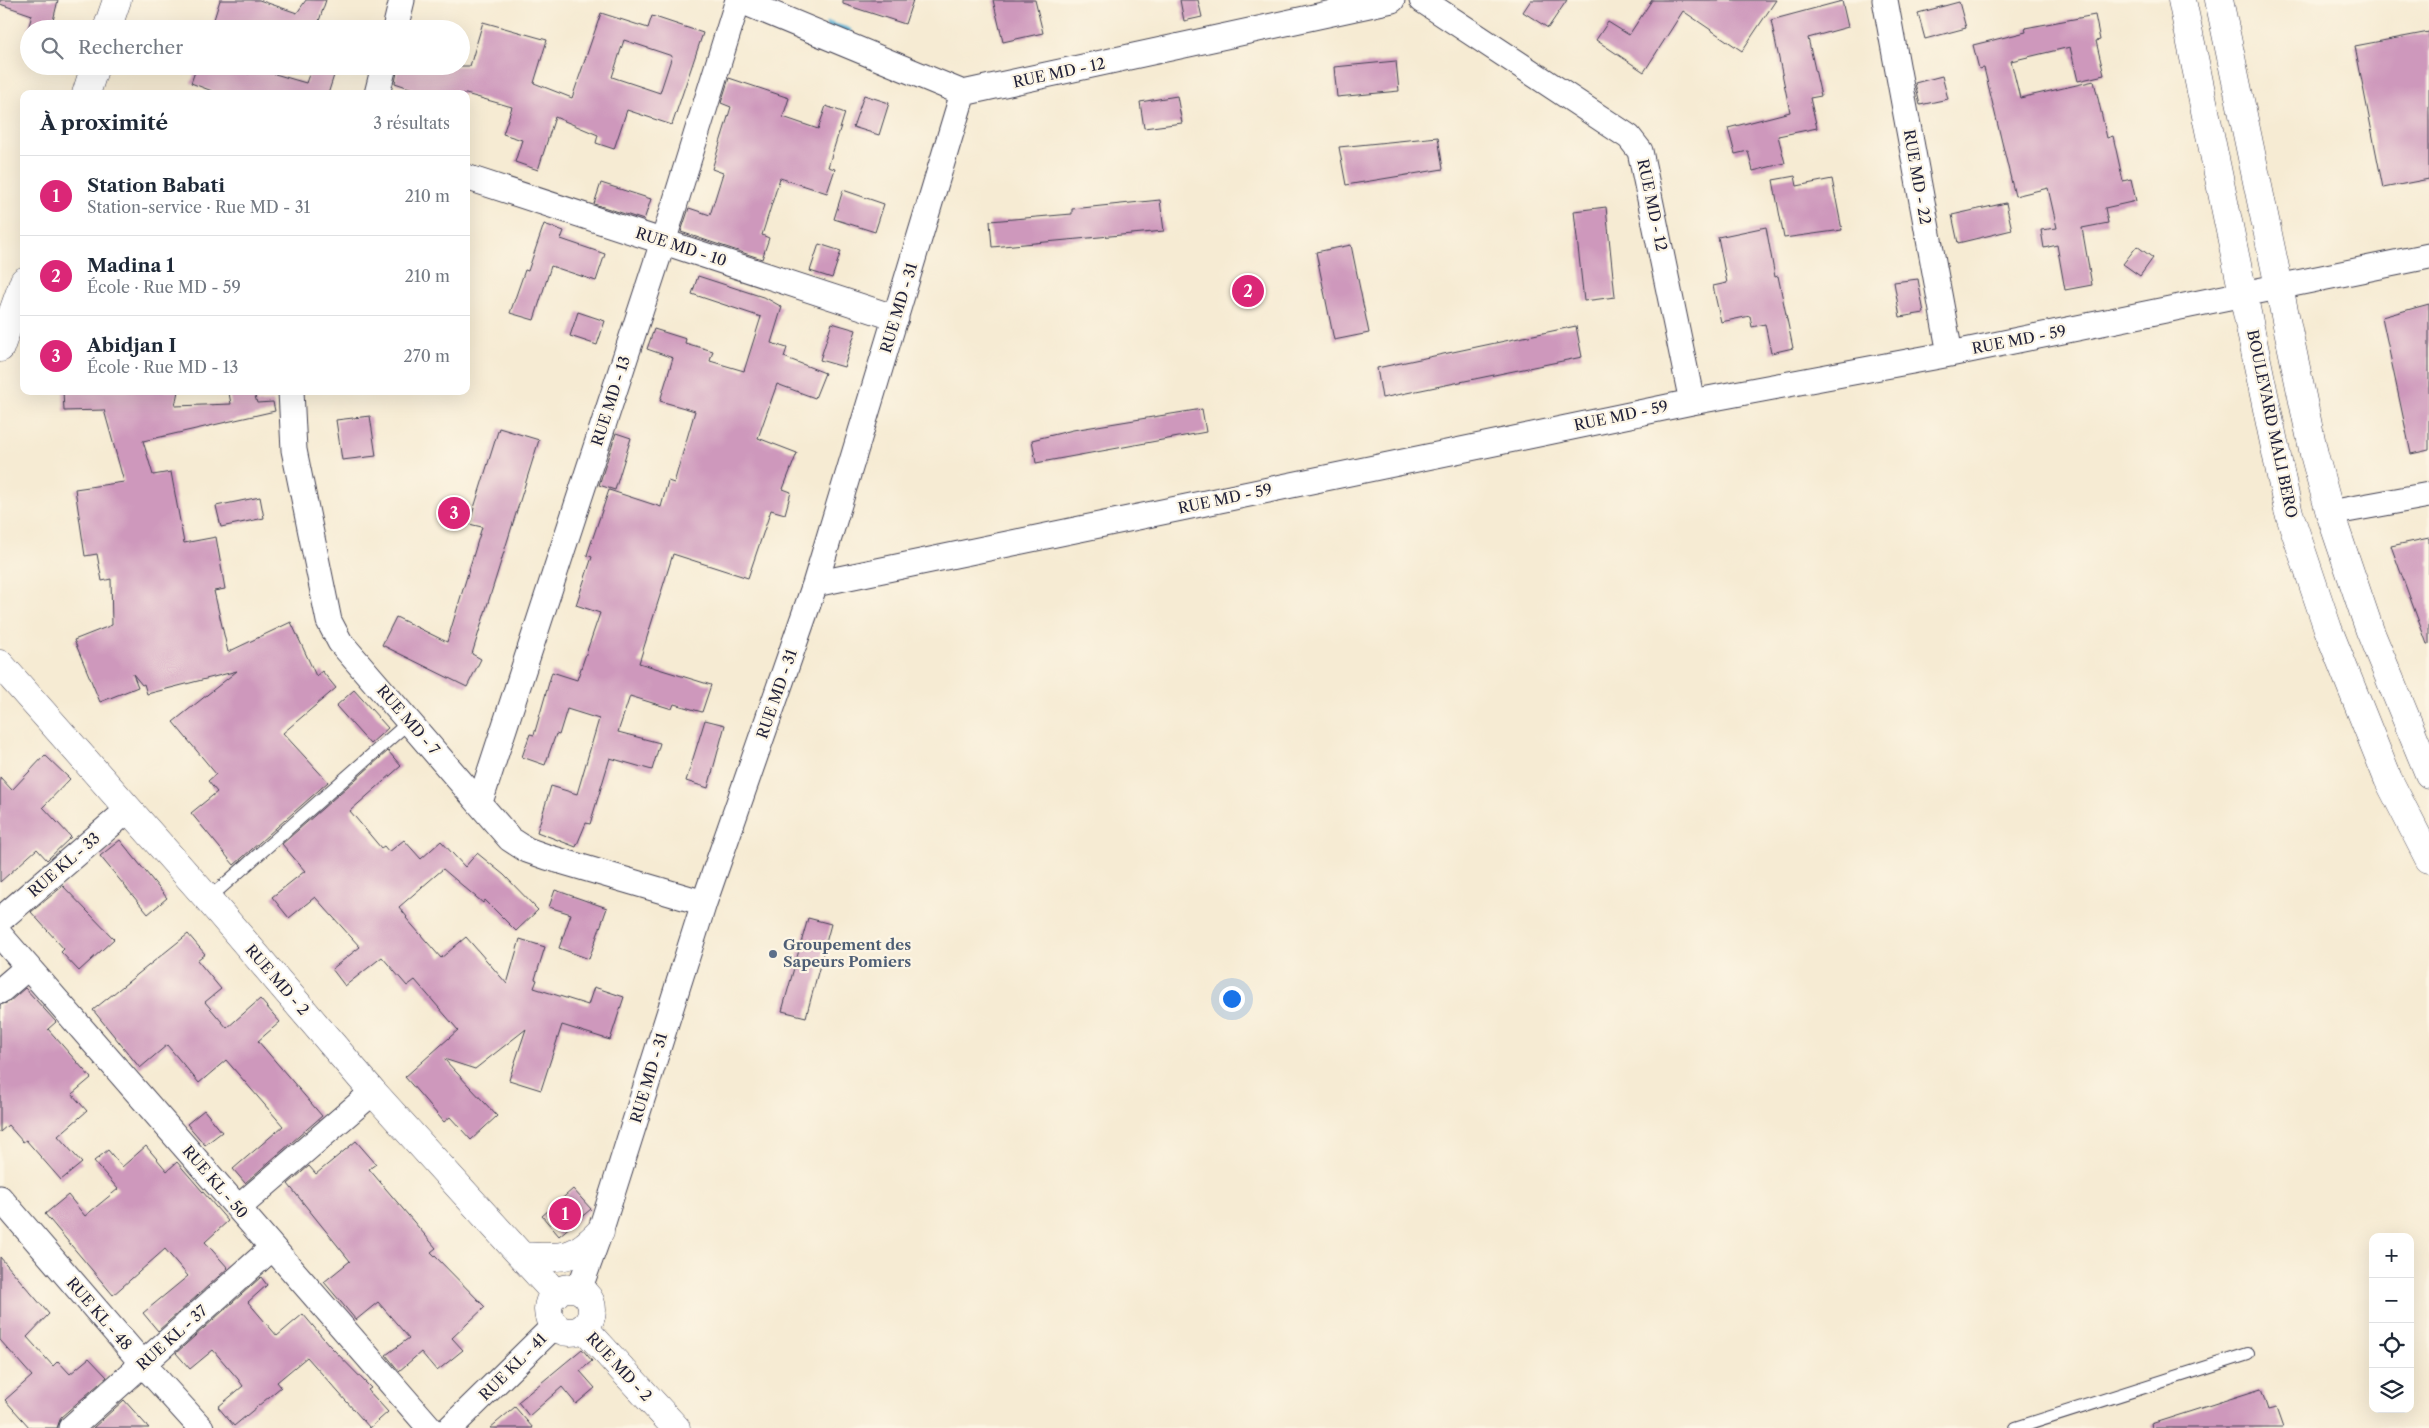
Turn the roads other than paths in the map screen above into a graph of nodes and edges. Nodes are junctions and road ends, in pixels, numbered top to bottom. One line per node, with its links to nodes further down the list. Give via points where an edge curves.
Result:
1 (116, 0): 9 (main road)
2 (402, 0): 10 (street)
3 (739, 0): 15 (street); 17 (street, RUE MD - 13)
4 (1392, 0): 15 (street, RUE MD - 12)
5 (1422, 0): 27 (street, RUE MD - 12, via 1629,137 1637,147 1643,161)
6 (1885, 0): 25 (street, RUE MD - 22)
7 (2182, 0): 21 (main road, BOULEVARD MALI BERO)
8 (2220, 0): 19 (main road)
9 (110, 20)
10 (396, 20)
11 (92, 75): 13 (main road)
12 (382, 75): 14 (street)
13 (87, 90)
14 (378, 90)
15 (963, 93): 23 (street, RUE MD - 31)
16 (470, 178): 17 (street, RUE MD - 10)
17 (663, 242): 23 (street, RUE MD - 10); 34 (street, RUE MD - 13)
18 (2429, 256): 19 (street, RUE MD - 59)
19 (2279, 287): 21 (street, RUE MD - 59); 29 (main road, via 2314,454)
20 (20, 288): 22 (main road)
21 (2244, 294): 25 (street, RUE MD - 59); 36 (main road, BOULEVARD MALI BERO, via 2290,517 2328,629 2388,779)
22 (7, 307): 24 (main road)
23 (896, 318): 30 (street, RUE MD - 31)
24 (0, 348)
25 (1950, 354): 27 (street, RUE MD - 59)
26 (291, 395): 32 (street, RUE MD - 7, via 294,450 329,621 340,642)
27 (1692, 402): 30 (street, RUE MD - 59)
28 (2429, 495): 29 (street)
29 (2330, 513): 33 (main road, via 2370,631)
30 (815, 584): 38 (street, RUE MD - 31)
31 (0, 664): 35 (main road, RUE MD - 2)
32 (409, 722): 34 (street, RUE MD - 7); 37 (lane)
33 (2429, 774)
34 (480, 802): 38 (street, RUE MD - 7, via 510,838 527,850)
35 (129, 809): 37 (main road, RUE MD - 2); 39 (street, RUE KL - 33)
36 (2429, 859)
37 (208, 899): 43 (main road, RUE MD - 2)
38 (704, 903): 46 (street, RUE MD - 31)
39 (0, 920)
40 (0, 935): 41 (street, RUE KL - 50)
41 (28, 967): 42 (street); 45 (street, RUE KL - 50)
42 (0, 991)
43 (373, 1092): 45 (street); 48 (main road, RUE MD - 2)
44 (0, 1198): 53 (street, RUE KL - 48)
45 (238, 1208): 47 (street, RUE KL - 50)
46 (600, 1232): 48 (main road, via 584,1248 569,1256); 49 (street, RUE MD - 31)
47 (272, 1248): 53 (street, RUE KL - 37); 56 (street, RUE KL - 50)
48 (523, 1256): 49 (main road, RUE MD - 2)
49 (567, 1292): 50 (main road, via 548,1306); 51 (main road, via 586,1295 592,1308)
50 (554, 1326): 51 (main road, via 572,1332); 57 (street, RUE KL - 41)
51 (584, 1328): 58 (main road, RUE MD - 2)
52 (2248, 1354): 59 (lane)
53 (143, 1364): 54 (street, RUE KL - 37); 55 (street, RUE KL - 48)
54 (71, 1428)
55 (201, 1428)
56 (430, 1428)
57 (450, 1428)
58 (676, 1428)
59 (2016, 1428)

